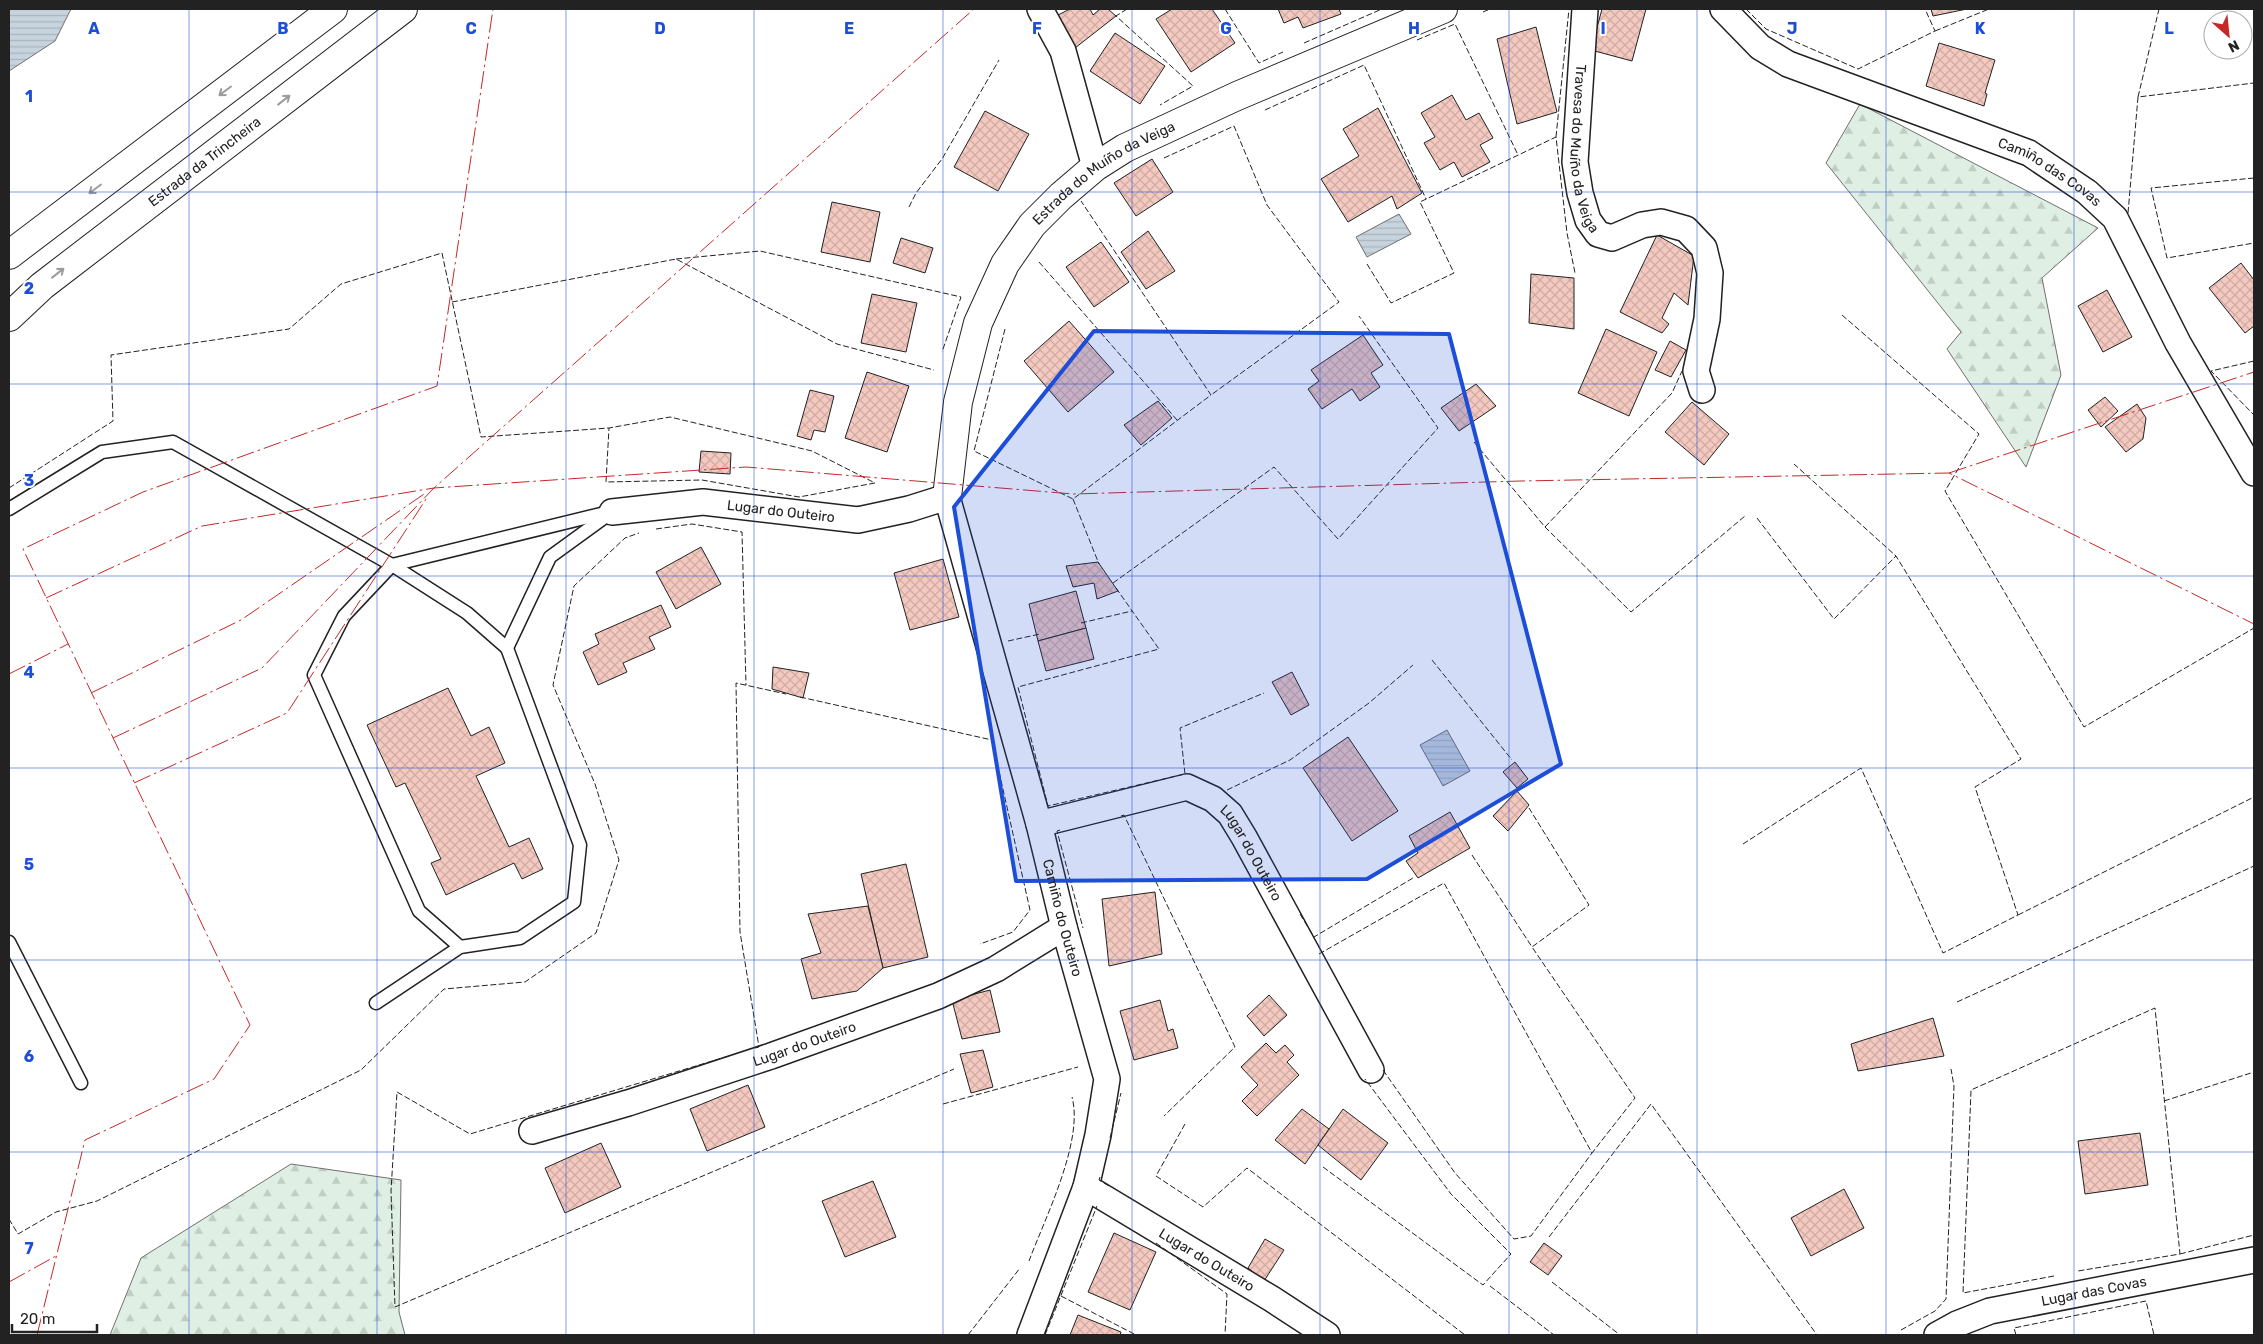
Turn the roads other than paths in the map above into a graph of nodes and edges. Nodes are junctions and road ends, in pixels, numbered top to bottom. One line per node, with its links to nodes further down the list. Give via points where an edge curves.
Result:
1 (333, 9): 8 (main road, one-way to 8)
2 (403, 9): 9 (main road, Estrada da Trincheira, one-way to 2, via 42,286)
3 (1040, 9): 7 (street, via 1063,51)
4 (1443, 9): 7 (main road, Estrada do Muíño da Veiga, via 1228,100 1125,148)
5 (1585, 9): 10 (street, Travesa do Muíño da Veiga, via 1575,162 1588,220 1598,234 1612,238 1642,225 1661,222 1686,229 1704,248 1710,273 1707,318 1696,371)
6 (1723, 9): 11 (street, Camiño das Covas, via 1760,47 1788,64 2029,153 2087,192 2114,218 2178,343)
7 (1095, 167): 12 (main road, Estrada do Muíño da Veiga, via 1032,225 1005,264 978,323 958,402)
8 (9, 255)
9 (9, 318)
10 (1702, 390)
11 (2254, 472)
12 (947, 497): 14 (street, Lugar do Outeiro, via 858,520 703,502); 17 (street, Camiño do Outeiro)
13 (9, 509): 15 (lane, via 102,452 173,442)
14 (612, 512): 15 (lane); 16 (lane, via 550,557)
15 (392, 564): 16 (lane, via 467,613); 20 (lane, via 344,616 314,675 419,911)
16 (507, 648): 20 (lane, via 580,845 574,902 520,938)
17 (1039, 824): 18 (street, Camiño do Outeiro); 22 (street, Lugar do Outeiro, via 1187,787 1213,799 1230,814 1244,837)
18 (1064, 927): 24 (street, Lugar do Outeiro, via 996,969 938,996 663,1091); 25 (street, Camiño do Outeiro, via 1107,1079)
19 (9, 942): 23 (lane)
20 (460, 947): 21 (lane)
21 (376, 1003)
22 (1371, 1070)
23 (81, 1083)
24 (532, 1131)
25 (1086, 1187): 27 (street, Camiño do Outeiro); 28 (street, Lugar do Outeiro)
26 (2254, 1260): 29 (street, Lugar das Covas, via 1990,1311)
27 (1030, 1335)
28 (1327, 1335)
29 (1937, 1335)

